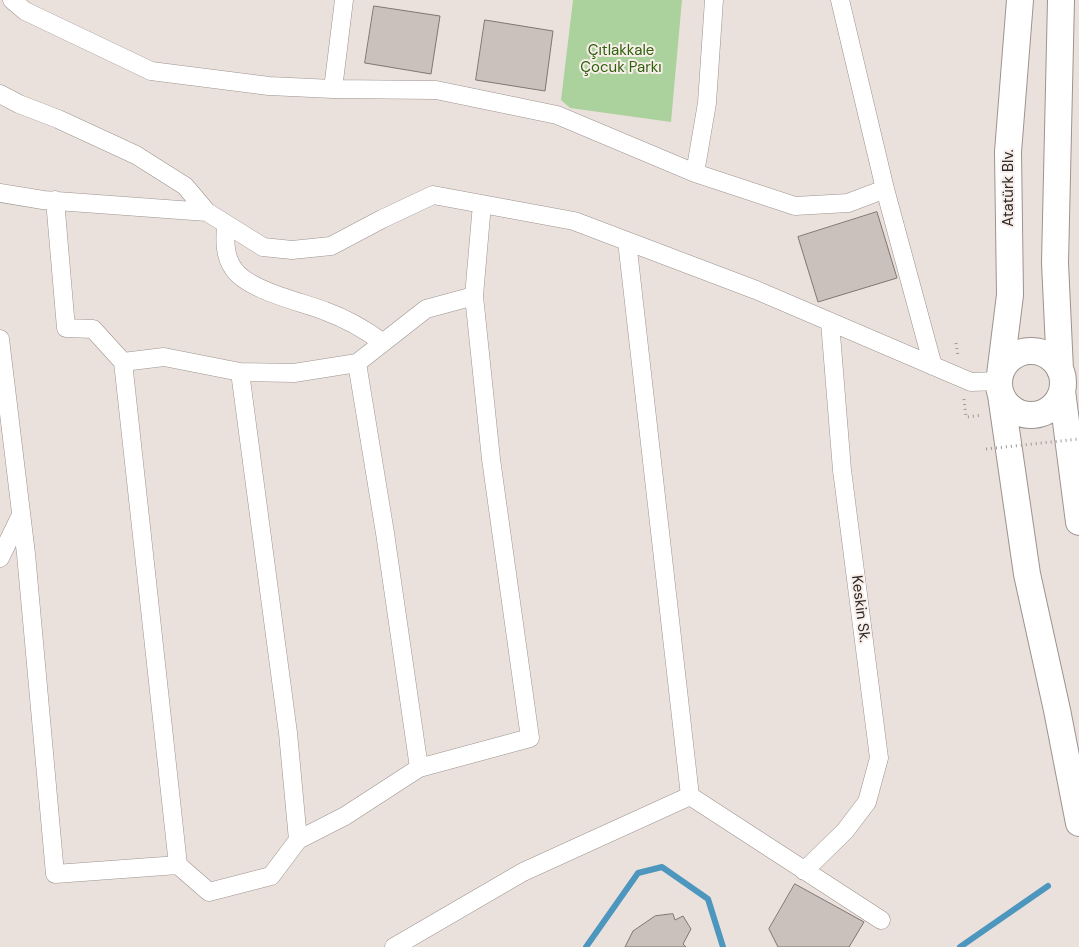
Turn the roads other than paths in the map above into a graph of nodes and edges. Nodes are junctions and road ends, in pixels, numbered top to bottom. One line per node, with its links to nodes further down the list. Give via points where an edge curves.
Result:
1 (12, 0): 7 (street, via 25,11 151,71 269,86)
2 (344, 0): 7 (street)
3 (714, 0): 9 (street, via 707,103)
4 (840, 0): 10 (street)
5 (1020, 0): 26 (main road, Atatürk Blv., via 1008,152 1010,295)
6 (1061, 0): 25 (main road, via 1055,263)
7 (333, 90): 9 (street, via 436,90 557,114)
8 (0, 94): 14 (street, via 136,155 185,186)
9 (695, 173): 10 (street, via 795,206 848,203)
10 (885, 189): 23 (street)
11 (0, 193): 12 (street)
12 (55, 200): 14 (street); 21 (street, via 66,328 93,329)
13 (482, 204): 15 (street, via 433,195 331,246 292,250 263,247); 16 (street, via 574,221); 17 (street)
14 (207, 212): 15 (street)
15 (226, 224): 20 (street, via 225,247 233,268 244,280 359,325)
16 (627, 242): 18 (street, via 756,290); 31 (street)
17 (474, 296): 20 (street, via 426,309); 30 (street, via 491,459 530,738)
18 (830, 322): 23 (street); 35 (street, Keskin Sk., via 842,470 879,758 867,802 845,831)
19 (0, 339): 27 (street)
20 (382, 342): 22 (street)
21 (123, 362): 24 (street, via 164,357); 34 (street)
22 (357, 363): 24 (street, via 294,373); 30 (street)
23 (933, 366): 26 (street, via 971,382)
24 (240, 372): 33 (street, via 288,733)
25 (1061, 380): 26 (main road, via 1053,360 1034,351 1012,357 1004,365); 26 (main road, via 1058,400 1052,408 1033,416 1014,411 1006,404); 28 (main road)
26 (1000, 384): 32 (main road, Atatürk Blv., via 1027,574)
27 (21, 515): 29 (street); 34 (street, via 55,874)
28 (1079, 522)
29 (0, 558)
30 (419, 768): 33 (street, via 345,816)
31 (690, 796): 35 (street); 37 (street, via 523,872)
32 (1079, 823)
33 (298, 840): 34 (street, via 271,876 209,892)
34 (178, 865)
35 (804, 871): 36 (street)
36 (881, 920)
37 (394, 947)

